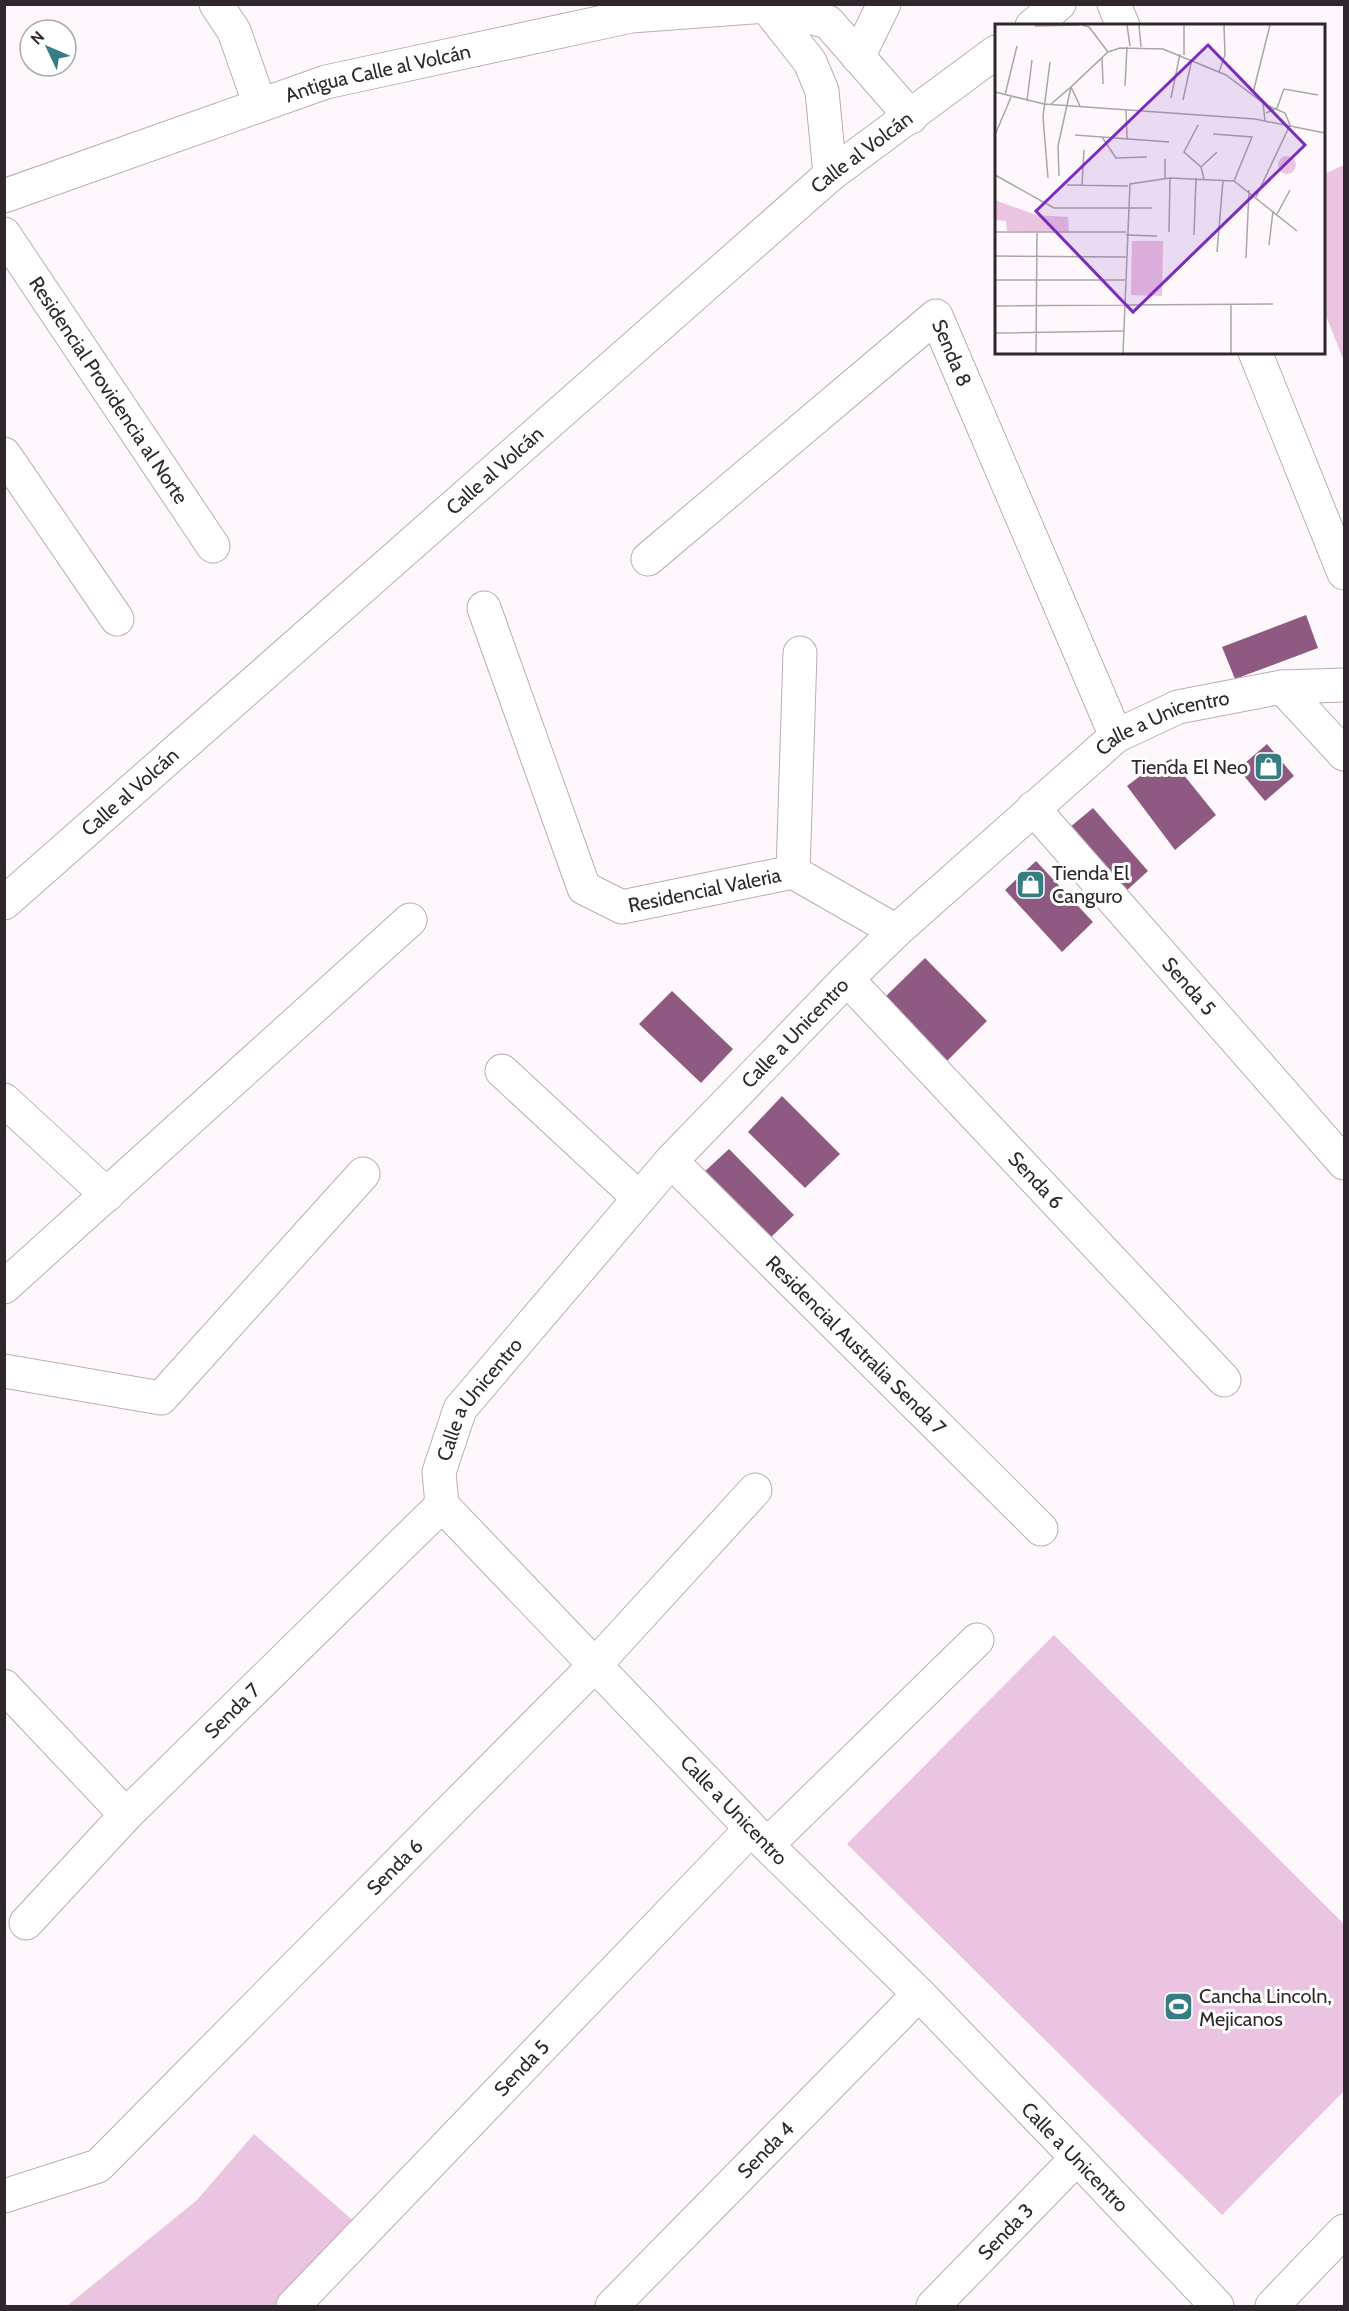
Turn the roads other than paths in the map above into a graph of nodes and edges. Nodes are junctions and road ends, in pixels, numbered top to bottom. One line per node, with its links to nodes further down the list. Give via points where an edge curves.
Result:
1 (216, 4): 11 (street, via 234,32)
2 (884, 4): 10 (street)
3 (1059, 4): 7 (street)
4 (1114, 4): 8 (street)
5 (780, 7): 6 (street, Antigua Calle al Volcán); 10 (street, Antigua Calle al Volcán, via 828,22); 13 (street, via 822,91)
6 (629, 10): 11 (street, Antigua Calle al Volcán, via 326,82)
7 (1034, 24)
8 (1122, 24)
9 (995, 53): 12 (street, Calle al Volcán)
10 (858, 57): 12 (street, Antigua Calle al Volcán)
11 (260, 105): 14 (street, Antigua Calle al Volcán)
12 (911, 117): 13 (street, Calle al Volcán)
13 (830, 175): 30 (street, Calle al Volcán)
14 (4, 196)
15 (4, 234): 18 (street, Residencial Providencia al Norte)
16 (1256, 354): 20 (street)
17 (4, 454): 22 (street)
18 (213, 546)
19 (648, 559): 26 (street, Senda 8, via 936,316)
20 (1344, 573)
21 (484, 608): 29 (street, Residencial Valeria, via 584,888 622,908)
22 (117, 619)
23 (800, 653): 29 (street)
24 (1344, 686): 25 (street, Calle a Unicentro)
25 (1282, 687): 26 (street, Calle a Unicentro, via 1178,707); 27 (street)
26 (1116, 736): 28 (street, Calle a Unicentro)
27 (1344, 754)
28 (1034, 808): 32 (street, Calle a Unicentro); 37 (street, Senda 5)
29 (793, 872): 32 (street, Residencial Valeria)
30 (4, 903)
31 (410, 920): 39 (street)
32 (896, 932): 33 (street, Calle a Unicentro)
33 (847, 979): 36 (street, Calle a Unicentro); 43 (street, Senda 6)
34 (502, 1071): 40 (street)
35 (4, 1100): 39 (street)
36 (671, 1161): 40 (street, Calle a Unicentro); 46 (street, Residencial Australia Senda 7)
37 (1344, 1163)
38 (363, 1174): 42 (street, via 161,1398)
39 (107, 1195): 41 (street)
40 (639, 1198): 45 (street, Calle a Unicentro, via 460,1409 440,1472)
41 (4, 1287)
42 (4, 1371)
43 (1224, 1380)
44 (755, 1490): 48 (street, Senda 6)
45 (442, 1505): 48 (street, Calle a Unicentro); 50 (street, Senda 7)
46 (1041, 1529)
47 (977, 1640): 51 (street, Senda 5)
48 (595, 1665): 51 (street, Calle a Unicentro); 55 (street, Senda 6, via 98,2166)
49 (4, 1686): 50 (street)
50 (126, 1815): 52 (street, Senda 7)
51 (759, 1837): 53 (street, Calle a Unicentro); 57 (street, Senda 5)
52 (26, 1923)
53 (919, 1994): 54 (street, Calle a Unicentro); 58 (street, Senda 4)
54 (1077, 2158): 59 (street, Senda 3); 60 (street, Calle a Unicentro)
55 (4, 2196)
56 (1344, 2231): 61 (street)
57 (293, 2307)
58 (612, 2307)
59 (933, 2307)
60 (1217, 2307)
61 (1272, 2307)

